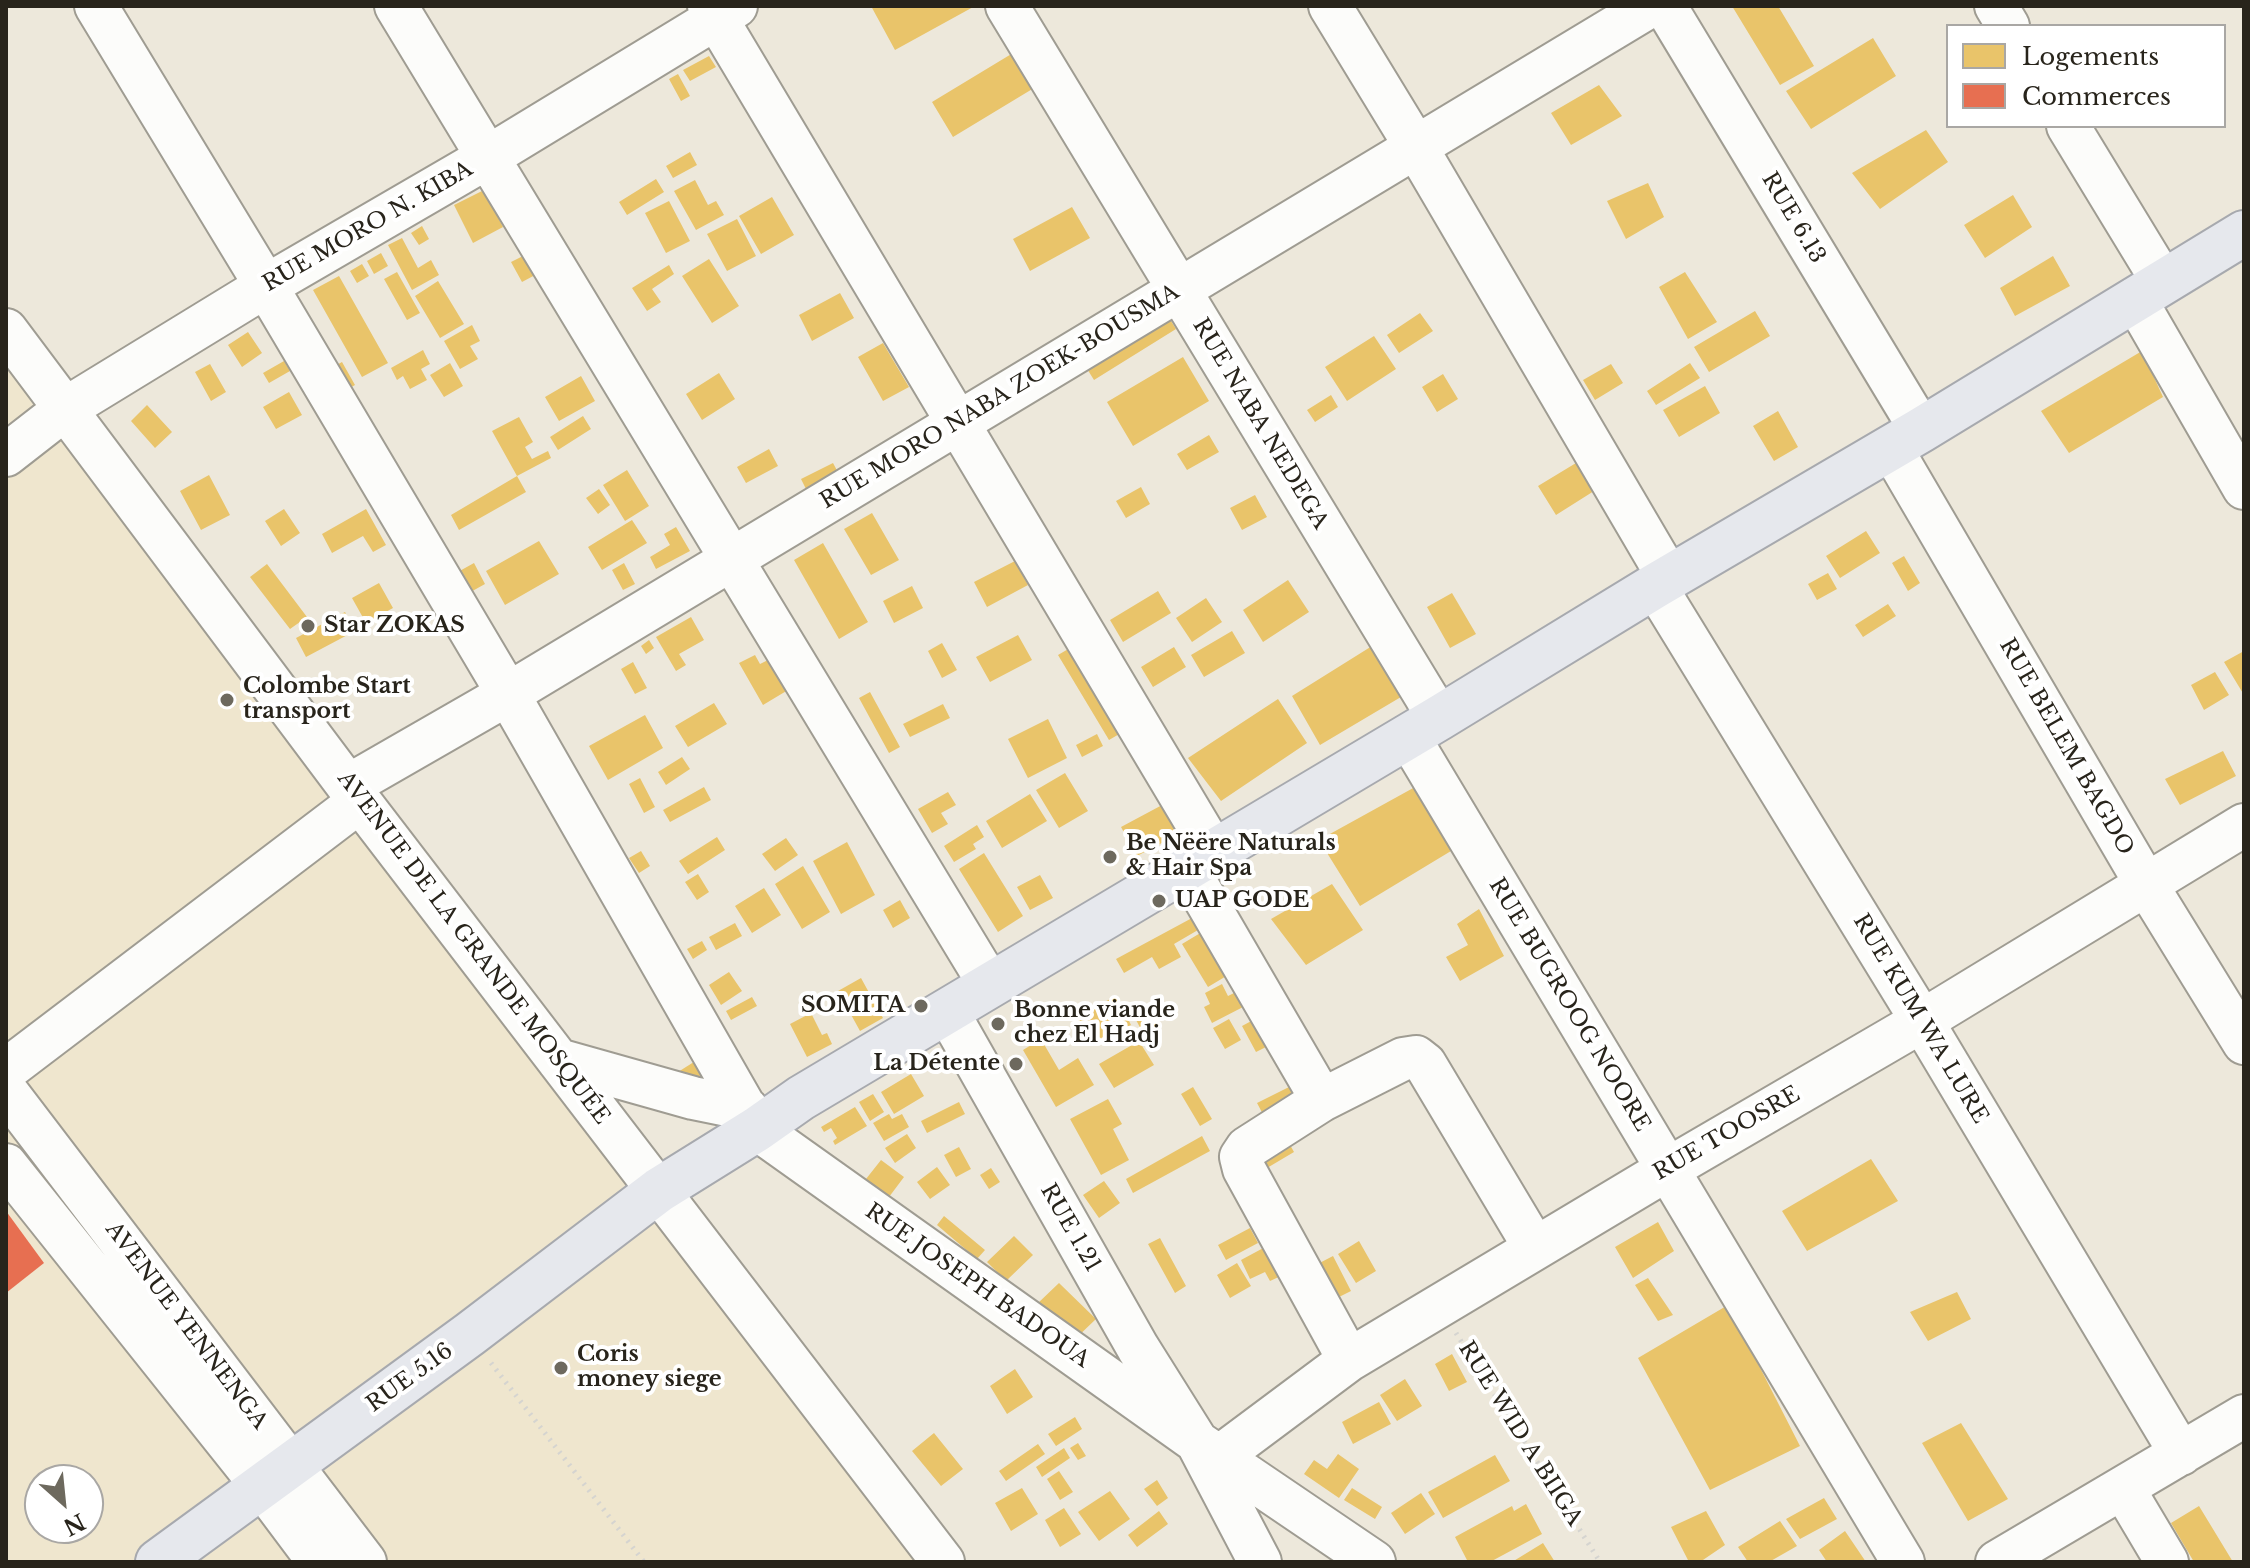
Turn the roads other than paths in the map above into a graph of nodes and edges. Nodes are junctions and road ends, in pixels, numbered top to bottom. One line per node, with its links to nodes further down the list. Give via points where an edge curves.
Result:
1 (96, 6): 14 (street)
2 (396, 6): 12 (street)
3 (1007, 6): 15 (street, RUE NABA NEDEGA)
4 (1330, 6): 11 (street, RUE KUM WA LURE)
5 (1650, 6): 11 (street, RUE MORO NABA ZOEK-BOUSMA)
6 (1665, 6): 20 (street, RUE 6.13)
7 (1996, 6): 9 (street)
8 (721, 10): 12 (street, RUE MORO N. KIBA); 19 (street)
9 (2007, 24)
10 (2069, 128): 16 (street)
11 (1416, 147): 15 (street, RUE MORO NABA ZOEK-BOUSMA); 24 (street, RUE KUM WA LURE)
12 (488, 157): 14 (street, RUE MORO N. KIBA); 23 (street)
13 (2244, 233): 16 (main road, RUE 5.16)
14 (266, 286): 18 (street, RUE MORO N. KIBA); 25 (street)
15 (1178, 290): 19 (street, RUE MORO NABA ZOEK-BOUSMA); 26 (street, RUE NABA NEDEGA)
16 (2149, 291): 20 (main road, RUE 5.16); 22 (street)
17 (6, 330): 18 (street, AVENUE DE LA GRANDE MOSQUÉE)
18 (65, 409): 21 (street, RUE MORO N. KIBA); 27 (street, AVENUE DE LA GRANDE MOSQUÉE)
19 (957, 423): 23 (street, RUE MORO NABA ZOEK-BOUSMA); 29 (street)
20 (1906, 439): 24 (main road, RUE 5.16); 30 (street, RUE BELEM BAGDO)
21 (6, 455)
22 (2244, 488)
23 (732, 559): 25 (street, RUE MORO NABA ZOEK-BOUSMA); 31 (street)
24 (1662, 582): 26 (main road, RUE 5.16); 33 (street, RUE KUM WA LURE)
25 (508, 694): 27 (street, RUE MORO NABA ZOEK-BOUSMA); 39 (street)
26 (1424, 727): 29 (main road, RUE 5.16); 41 (street, RUE BUGROOG NOORE)
27 (354, 793): 35 (street, AVENUE DE LA GRANDE MOSQUÉE); 36 (street, RUE MORO NABA ZOEK-BOUSMA)
28 (2244, 825): 30 (street, RUE TOOSRE)
29 (1200, 860): 31 (main road, RUE 5.16); 38 (street)
30 (2146, 884): 33 (street, RUE TOOSRE); 34 (street, RUE BELEM BAGDO)
31 (990, 985): 32 (main road, RUE 5.16)
32 (947, 1011): 39 (main road, RUE 5.16, via 801,1098); 46 (street, RUE 1.21, via 1138,1348)
33 (1922, 1021): 41 (street, RUE TOOSRE); 47 (street, RUE KUM WA LURE)
34 (2244, 1043)
35 (558, 1060): 39 (street); 42 (street, AVENUE DE LA GRANDE MOSQUÉE)
36 (6, 1070)
37 (6, 1091): 48 (street, AVENUE YENNENGA)
38 (1322, 1100): 43 (street, via 1416,1057); 44 (street, via 1241,1157)
39 (752, 1119): 42 (main road, RUE 5.16); 46 (street, RUE JOSEPH BADOUA)
40 (6, 1165): 48 (street, AVENUE YENNENGA)
41 (1668, 1169): 43 (street, RUE TOOSRE); 56 (street, RUE BUGROOG NOORE)
42 (659, 1190): 48 (main road, RUE 5.16); 53 (street, AVENUE DE LA GRANDE MOSQUÉE)
43 (1535, 1248): 44 (street, RUE TOOSRE)
44 (1349, 1360): 46 (street, RUE TOOSRE)
45 (2244, 1416): 47 (street)
46 (1208, 1450): 54 (street, RUE 1.21); 55 (street, RUE JOSEPH BADOUA)
47 (2181, 1454): 49 (street)
48 (277, 1475): 50 (main road, RUE 5.16); 51 (street, AVENUE YENNENGA); 52 (street, AVENUE YENNENGA)
49 (2123, 1488): 57 (street); 58 (street)
50 (158, 1562)
51 (319, 1562)
52 (365, 1562)
53 (943, 1562)
54 (1260, 1562)
55 (1374, 1562)
56 (1903, 1562)
57 (1997, 1562)
58 (2167, 1562)

